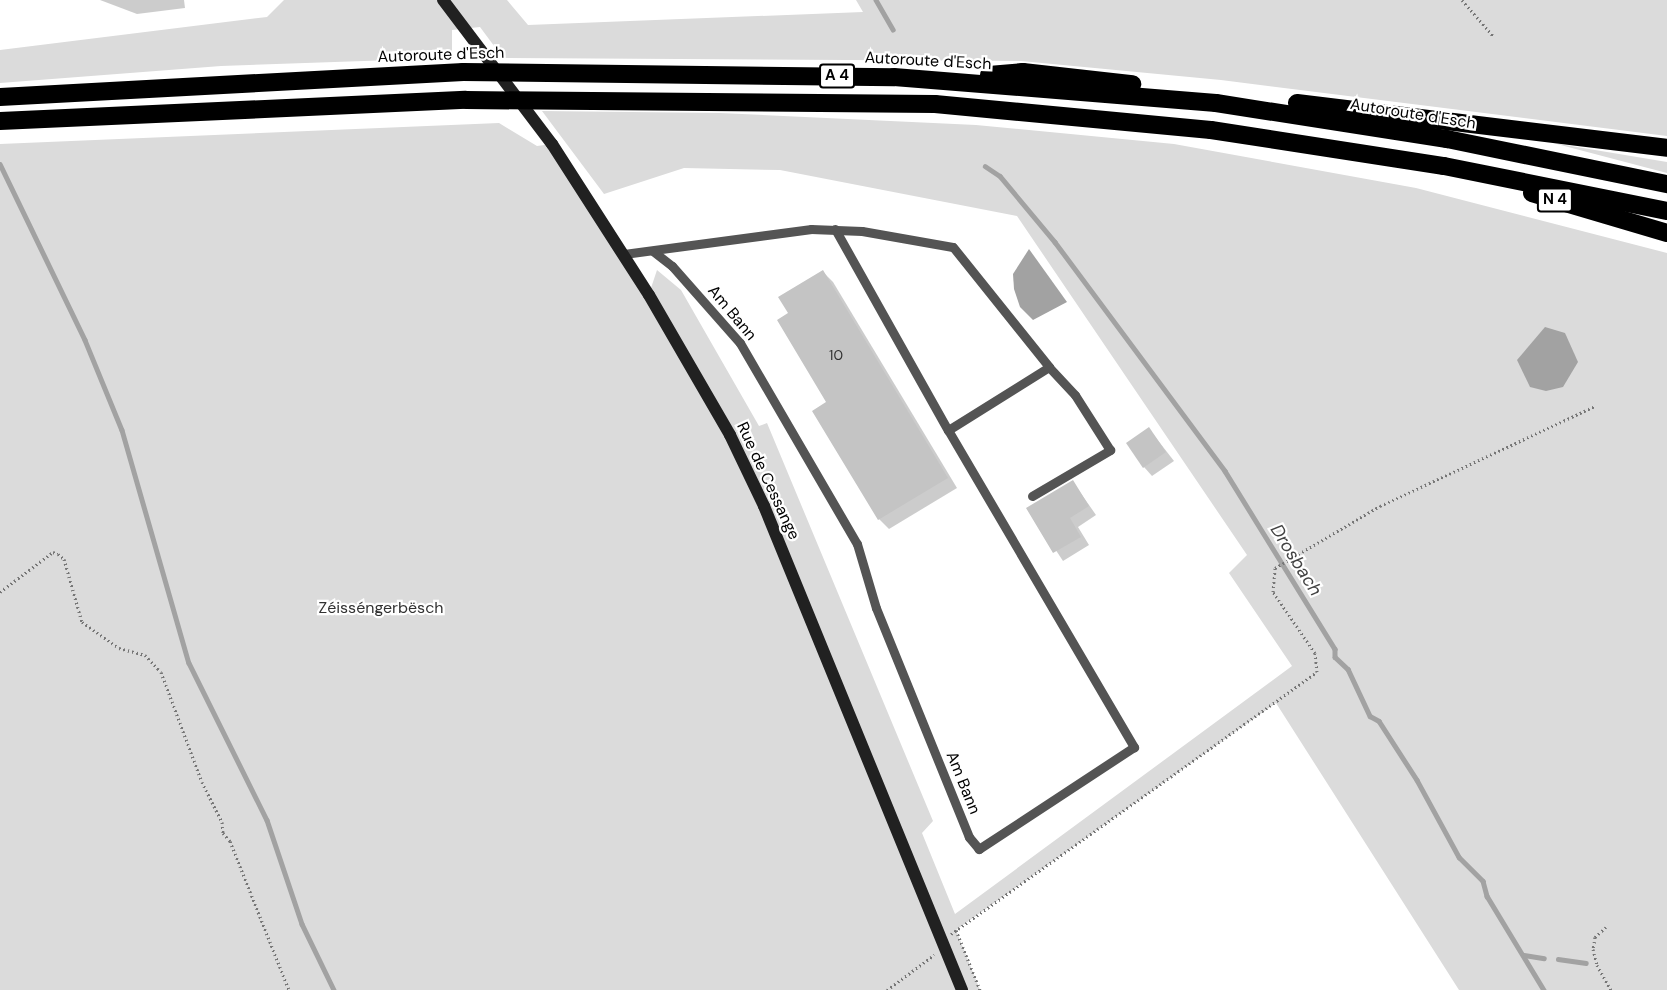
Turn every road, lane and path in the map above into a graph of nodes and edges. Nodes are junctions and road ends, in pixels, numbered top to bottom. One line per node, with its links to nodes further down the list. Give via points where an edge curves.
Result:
1 (443, 0): 14 (main road, Rue de Cessange, via 552,144)
2 (1462, 0): 3 (path)
3 (1494, 37)
4 (935, 80): 5 (highway, Autoroute d'Esch / A 4, via 612,71 464,72); 7 (highway, A 4, via 1023,72); 9 (highway, Autoroute d'Esch / A 4, via 1216,103 1447,139)
5 (0, 97)
6 (0, 121): 8 (highway, A 4, via 466,100 935,105 1211,130)
7 (1667, 148)
8 (1444, 166): 10 (highway, A 4); 12 (highway, N 4)
9 (1667, 184)
10 (1667, 211)
11 (836, 229): 13 (lane); 15 (lane, via 953,247); 17 (lane, Am Bann)
12 (1667, 233)
13 (652, 250): 14 (lane); 17 (lane, Am Bann, via 672,266 740,343 857,544 880,619 969,837 979,849 1134,747)
14 (624, 254): 21 (main road, Rue de Cessange, via 730,435 764,506)
15 (1049, 366): 17 (lane); 18 (lane, via 1075,394 1110,450)
16 (1595, 406): 25 (path, via 1380,506 1275,568 1273,592 1316,653 1317,672 954,932)
17 (948, 430)
18 (1032, 496)
19 (0, 592): 22 (path, via 53,552 58,554 64,559 82,622 119,648 145,656 161,672 202,782 230,841)
20 (1606, 927): 26 (path, via 1595,937 1593,949)
21 (944, 943): 23 (path, via 916,971); 24 (main road, Rue de Cessange)
22 (289, 990)
23 (887, 990)
24 (962, 990)
25 (980, 990)
26 (1611, 990)

